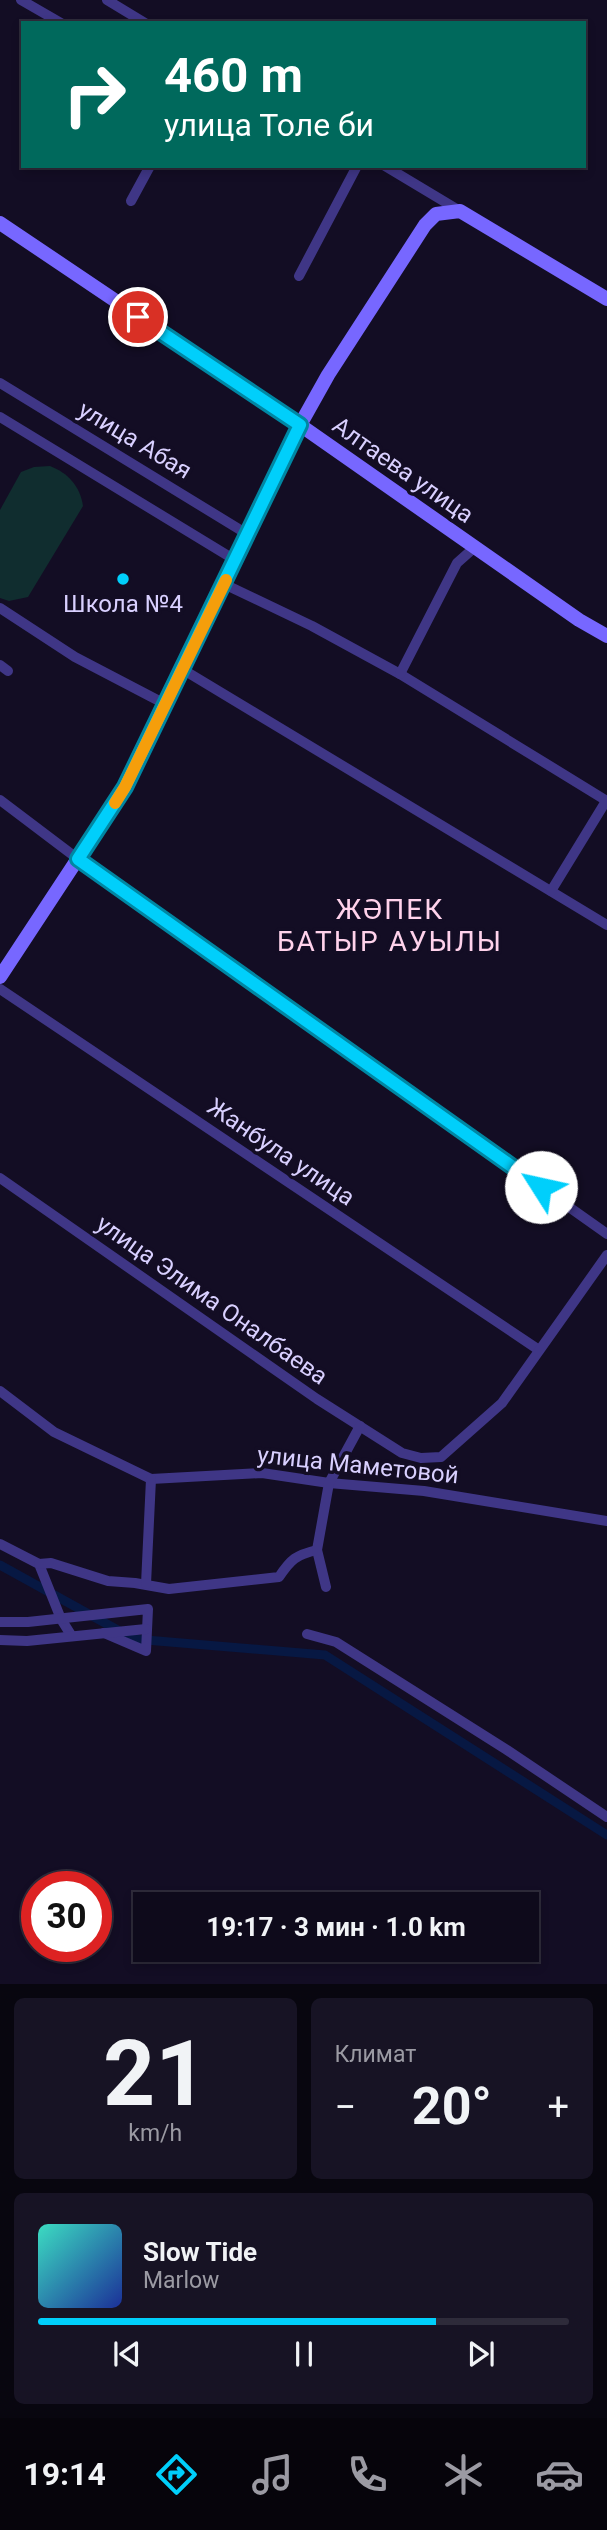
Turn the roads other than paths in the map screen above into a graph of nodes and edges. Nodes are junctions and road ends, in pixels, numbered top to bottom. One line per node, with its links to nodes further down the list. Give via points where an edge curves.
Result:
1 (21, 0): 3 (street)
2 (107, 0): 4 (street)
3 (58, 21)
4 (142, 21)
5 (149, 168): 8 (street)
6 (356, 168): 11 (street)
7 (388, 168): 9 (street)
8 (131, 201)
9 (460, 211): 12 (main road); 15 (main road, via 436,214 425,225)
10 (0, 223): 15 (main road, Алтаева улица)
11 (299, 276)
12 (607, 299)
13 (0, 383): 16 (street, улица Абая)
14 (0, 417): 18 (street, улица Абая)
15 (300, 425): 16 (main road); 17 (main road, Алтаева улица)
16 (247, 534): 18 (main road)
17 (475, 547): 21 (main road, Алтаева улица); 23 (street, via 457,563)
18 (235, 560): 19 (main road)
19 (225, 584): 22 (main road); 23 (street)
20 (0, 608): 24 (street, via 75,657)
21 (607, 636)
22 (182, 669): 24 (main road); 28 (street)
23 (400, 674): 26 (street)
24 (165, 704): 27 (main road, via 125,787)
25 (0, 800): 27 (street)
26 (606, 801): 28 (street)
27 (78, 859): 30 (main road); 33 (street)
28 (551, 891): 29 (street)
29 (607, 925)
30 (0, 977)
31 (0, 989): 35 (street, Жанбула улица)
32 (0, 1178): 37 (street, улица Элима Оналбаева)
33 (607, 1234)
34 (607, 1255): 35 (street)
35 (539, 1350): 37 (street, улица Элима Оналбаева, via 502,1403 441,1457 402,1453)
36 (0, 1391): 38 (street, улица Маметовой, via 54,1432)
37 (360, 1426): 39 (street)
38 (151, 1479): 39 (street, улица Маметовой, via 261,1473); 44 (street)
39 (329, 1483): 40 (street, улица Маметовой, via 424,1491); 42 (street)
40 (607, 1521)
41 (0, 1544): 43 (street)
42 (317, 1550): 44 (street, via 290,1561 279,1577 169,1588); 45 (street)
43 (39, 1564): 44 (street, via 51,1563 108,1581); 46 (street)
44 (146, 1584)
45 (326, 1587)
46 (61, 1619): 47 (street); 48 (street, via 148,1609); 51 (street)
47 (0, 1622)
48 (146, 1629): 49 (street); 49 (street, via 146,1651)
49 (104, 1633): 51 (street)
50 (307, 1634): 53 (street, via 336,1642)
51 (71, 1636): 52 (street)
52 (0, 1640)
53 (607, 1817)

